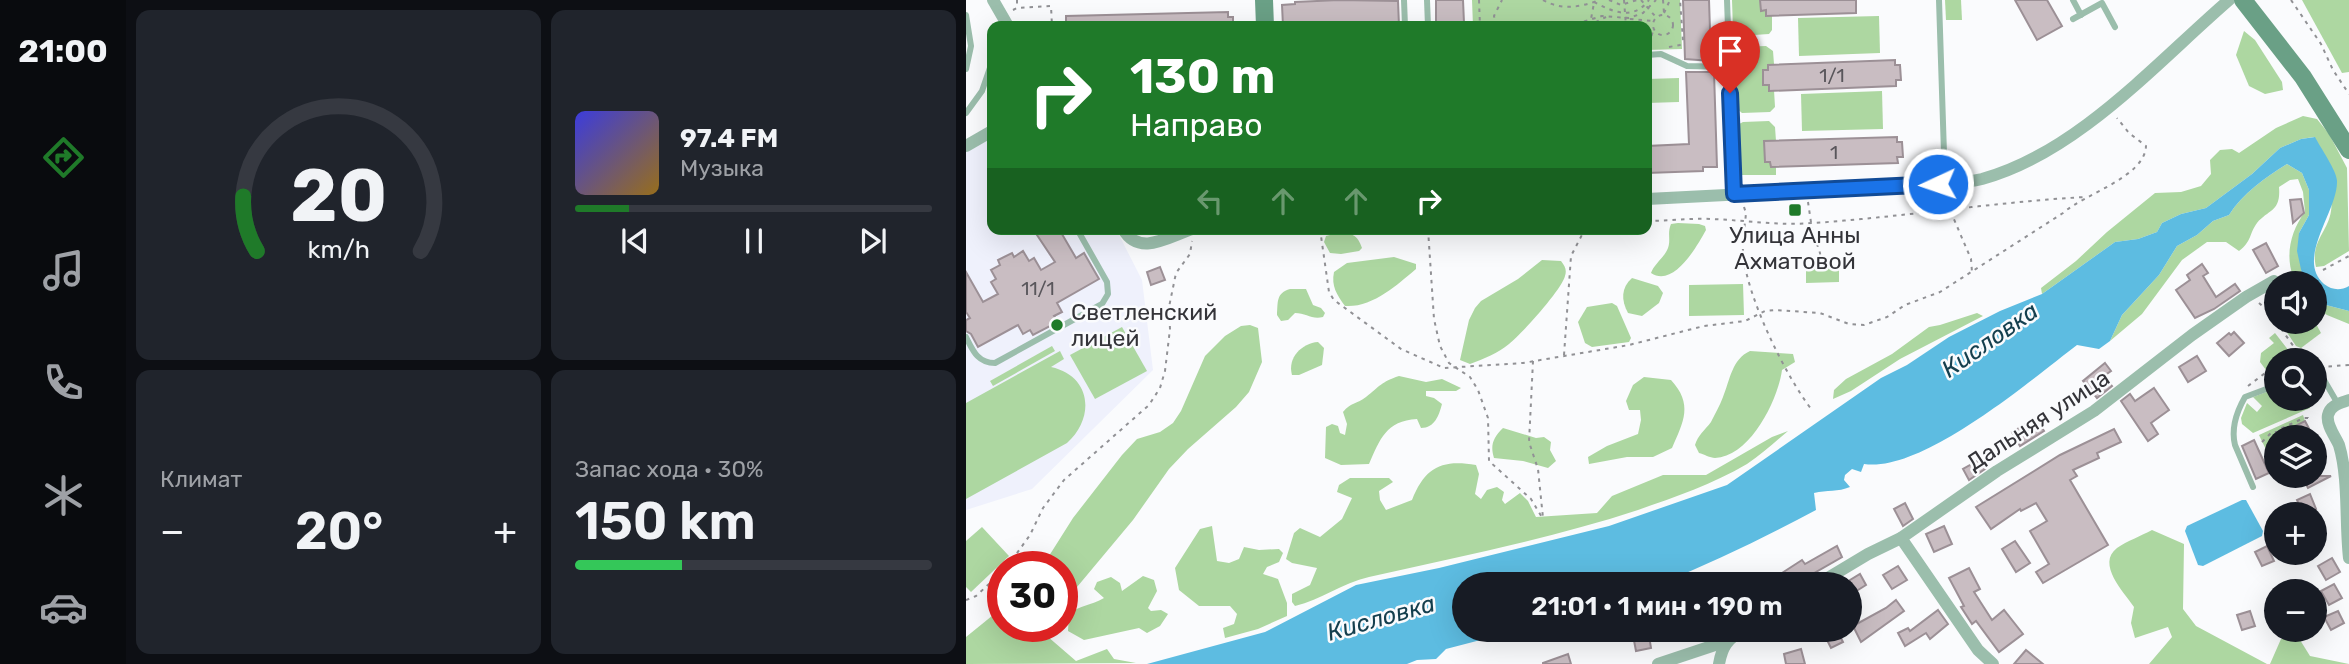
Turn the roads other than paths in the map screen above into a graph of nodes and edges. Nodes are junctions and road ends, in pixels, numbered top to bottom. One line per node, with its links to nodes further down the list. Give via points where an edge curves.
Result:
1 (993, 0): 13 (street)
2 (1264, 0): 14 (street)
3 (1404, 0): 15 (lane)
4 (1427, 0): 16 (lane)
5 (1727, 0): 19 (lane)
6 (1939, 0): 26 (lane)
7 (2073, 0): 11 (lane)
8 (2229, 0): 26 (street, via 2150,73 2070,137 2034,159 1979,180)
9 (2243, 0): 25 (street, via 2303,77)
10 (966, 15): 20 (lane, via 971,46)
11 (2081, 15): 12 (lane); 17 (lane, via 2102,3)
12 (2073, 19)
13 (1005, 21)
14 (1265, 21)
15 (1405, 21)
16 (1428, 21)
17 (2115, 27)
18 (1652, 55): 19 (lane, via 1688,66)
19 (1730, 67): 27 (lane)
20 (966, 69)
21 (987, 76): 22 (lane)
22 (966, 113)
23 (987, 134): 24 (street)
24 (966, 146)
25 (2349, 150)
26 (1939, 184): 27 (street)
27 (1739, 194): 28 (street)
28 (1652, 199)
29 (1080, 235): 33 (lane, via 1107,282 1108,294 1102,304 995,363 979,358)
30 (1128, 235): 31 (street, via 1133,242 1144,244)
31 (1174, 235)
32 (2264, 287): 38 (street, Дальняя улица, via 2192,335 2094,411)
33 (966, 337)
34 (2327, 383): 36 (lane)
35 (2264, 390): 37 (lane, via 2245,397 2233,439)
36 (2344, 402): 39 (street, via 2330,409 2328,419 2339,447)
37 (2253, 487)
38 (1901, 538): 40 (street, Дальняя улица); 45 (street, via 1978,650)
39 (2349, 558)
40 (1838, 572)
41 (1724, 642): 43 (street)
42 (1726, 642): 44 (street)
43 (1658, 664)
44 (1719, 664)
45 (1993, 664)

